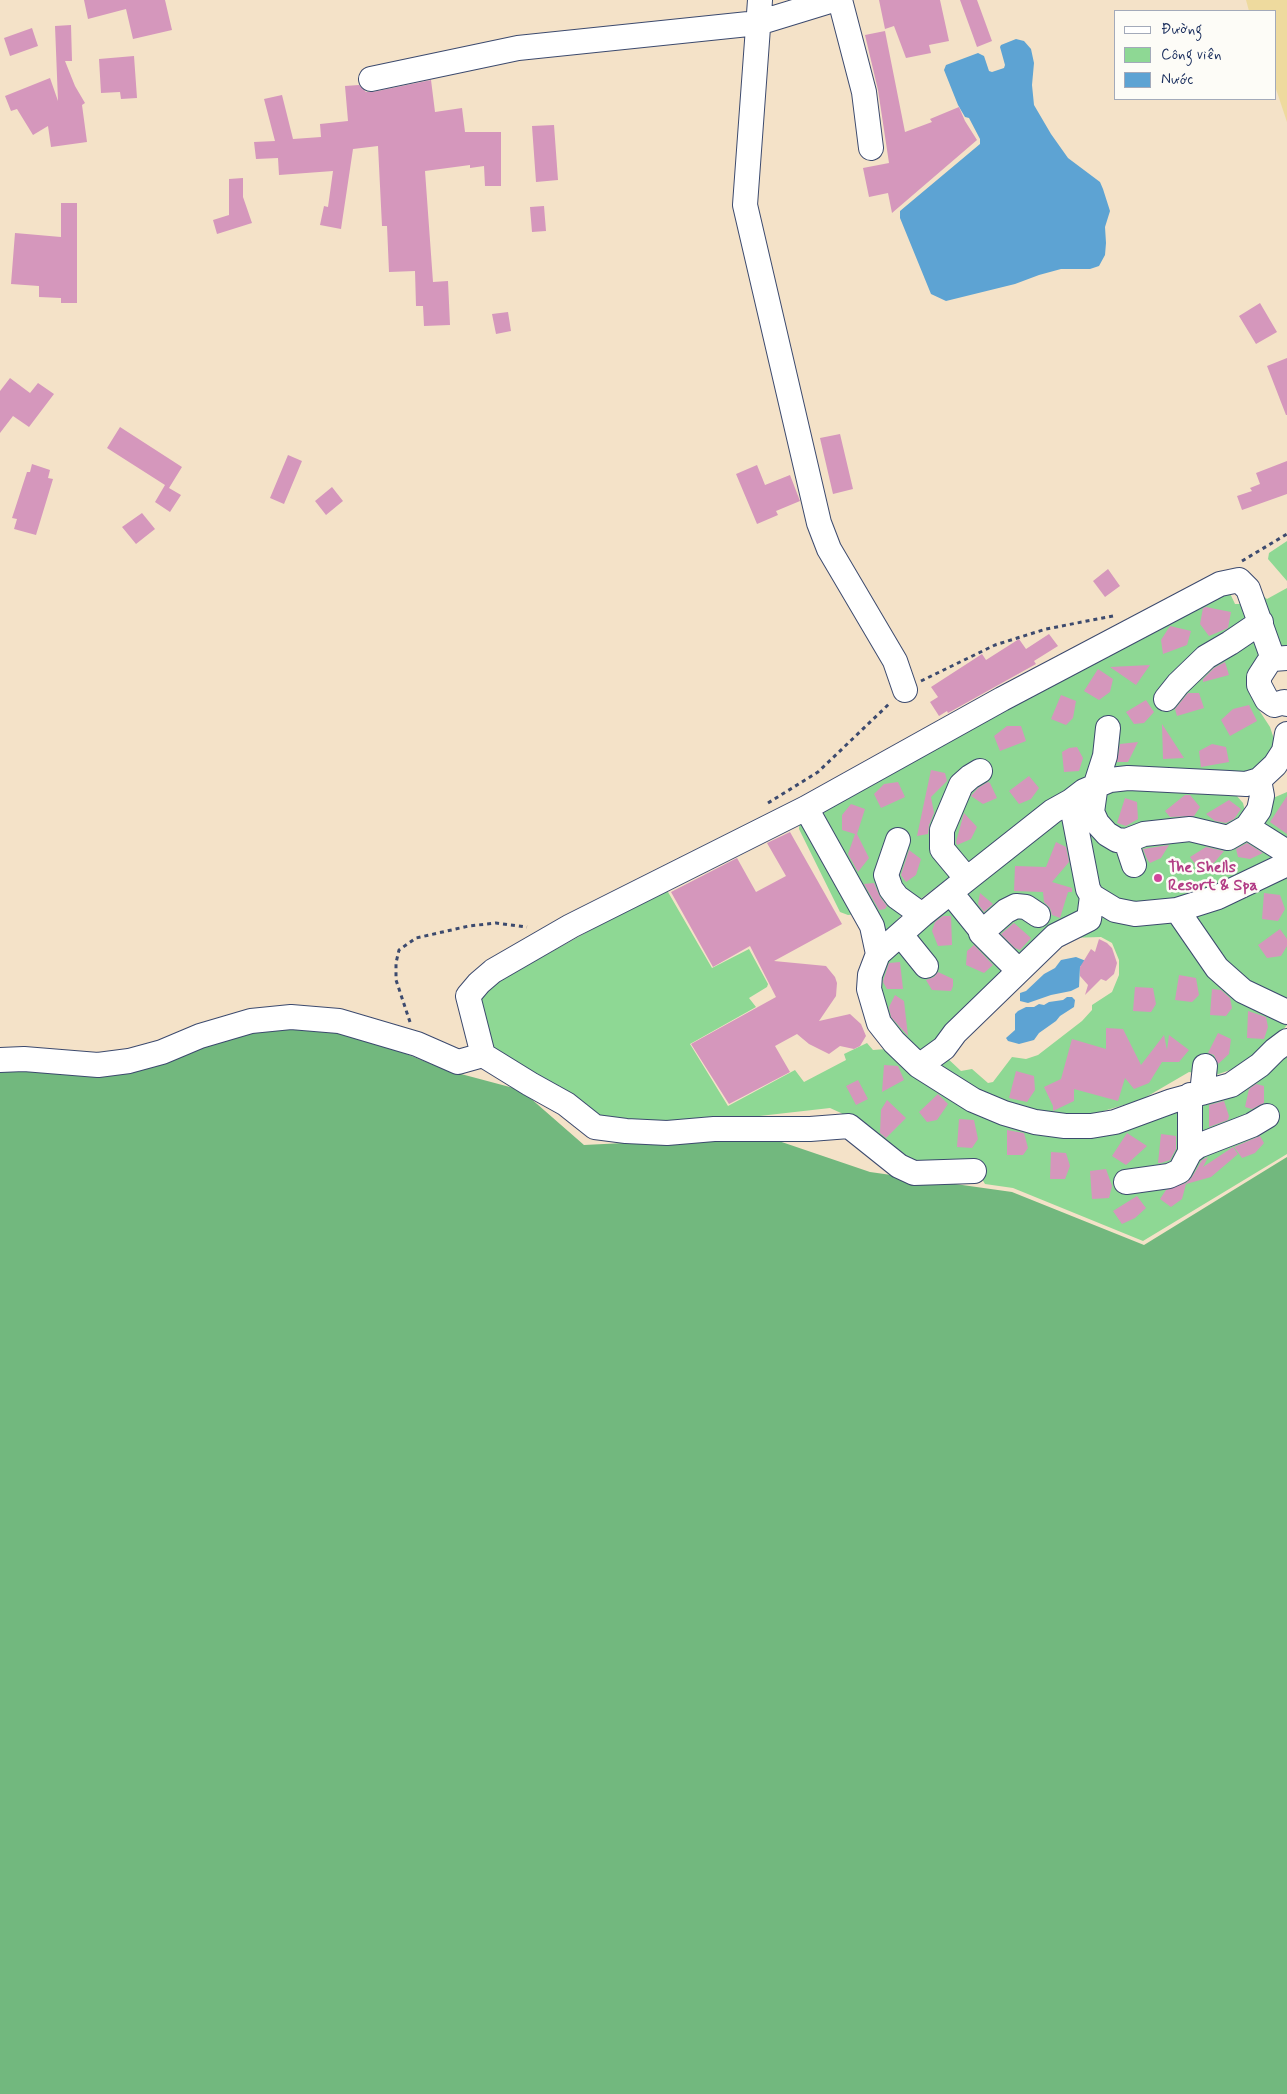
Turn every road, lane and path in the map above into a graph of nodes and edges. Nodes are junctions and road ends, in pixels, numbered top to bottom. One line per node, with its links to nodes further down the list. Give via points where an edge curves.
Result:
1 (833, 0): 3 (street)
2 (840, 0): 5 (street, via 864,92)
3 (759, 11): 4 (street, via 518,48); 11 (street, via 745,205 819,523 895,661)
4 (371, 79)
5 (871, 148)
6 (1287, 534): 7 (path)
7 (1239, 563)
8 (1118, 616): 11 (path, via 1046,629 995,646)
9 (1261, 622): 10 (street); 12 (street, via 1206,657); 21 (street, via 1243,582 1220,584 1002,699)
10 (1280, 659): 13 (street, via 1262,670 1259,685 1267,700)
11 (905, 690): 20 (path, via 818,772)
12 (1166, 699)
13 (1286, 708)
14 (1108, 728): 18 (street, via 1105,756)
15 (1287, 734): 17 (street, via 1284,751)
16 (980, 771): 28 (street, via 962,785 942,830 942,849)
17 (1259, 780): 18 (street, via 1246,784 1128,778); 22 (street, via 1262,796 1259,810)
18 (1096, 784): 19 (street); 24 (street, via 1092,812 1097,823 1107,834)
19 (1071, 802): 28 (street, via 1053,811); 29 (street)
20 (762, 806)
21 (806, 808): 36 (street, via 872,926); 42 (street, via 571,926 493,971 468,996)
22 (1247, 827): 24 (street, via 1228,838 1190,829 1144,834); 25 (street)
23 (898, 840): 31 (street, via 886,875 897,897)
24 (1126, 841): 27 (street)
25 (1287, 854)
26 (1287, 864): 30 (street, via 1218,897)
27 (1134, 865)
28 (959, 886): 31 (street); 34 (street)
29 (1092, 896): 30 (street, via 1115,910 1135,914); 44 (street, via 1089,919 1055,936 955,1033 944,1048)
30 (1177, 910): 39 (street, via 1217,968 1243,990)
31 (922, 915): 35 (street)
32 (1038, 915): 34 (street, via 1026,907 1016,906)
33 (533, 926): 41 (path, via 526,928 496,923 469,926 416,938 399,950 396,980)
34 (981, 933): 38 (street)
35 (901, 935): 36 (street); 37 (street)
36 (878, 954): 44 (street, via 870,975 869,989 876,1016 894,1042)
37 (926, 966)
38 (1018, 970)
39 (1287, 1012)
40 (1287, 1041): 46 (street, via 1231,1085)
41 (417, 1044): 42 (street, via 458,1062); 43 (street, via 339,1021 291,1017 251,1021 200,1036 162,1052 121,1062 98,1065)
42 (483, 1055): 49 (street, via 566,1104 595,1127 667,1133 849,1126 899,1166 914,1173)
43 (0, 1060)
44 (919, 1066): 46 (street, via 973,1100 1004,1113 1065,1126 1115,1122)
45 (1205, 1066): 46 (street)
46 (1196, 1094): 48 (street)
47 (1267, 1116): 48 (street)
48 (1190, 1152): 50 (street, via 1180,1171 1169,1176)
49 (974, 1171)
50 (1126, 1182)

